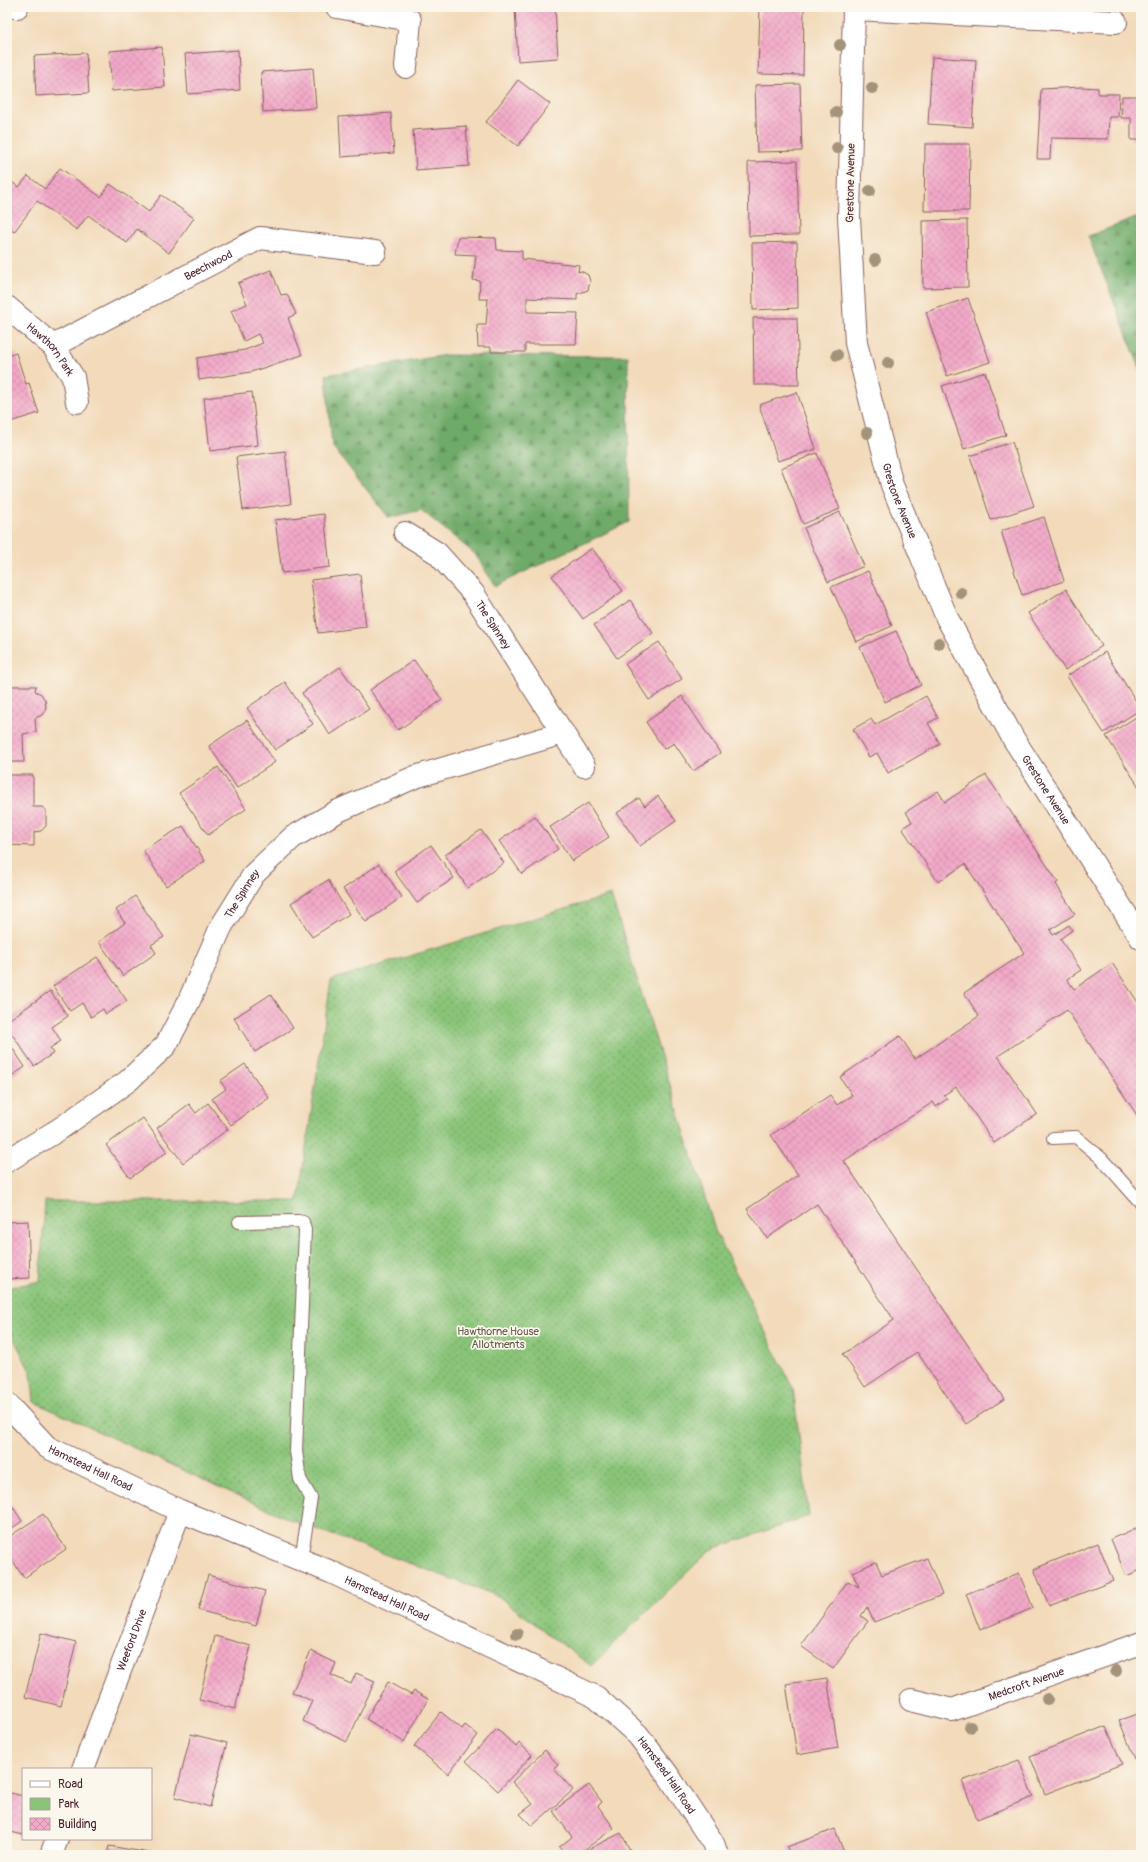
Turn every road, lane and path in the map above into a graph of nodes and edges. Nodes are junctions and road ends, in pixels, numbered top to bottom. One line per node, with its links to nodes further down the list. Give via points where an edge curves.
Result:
1 (7, 7): 2 (street)
2 (17, 7)
3 (337, 7): 6 (street, via 410,20)
4 (854, 8): 5 (street); 14 (street, Grestone Avenue, via 849,217 856,343 892,485 954,631 1013,738)
5 (1116, 22)
6 (406, 67)
7 (375, 252): 9 (street, Beechwood, via 260,238)
8 (7, 307): 9 (street, Hawthorn Park)
9 (53, 346): 10 (street, Hawthorn Park, via 73,377)
10 (77, 402)
11 (405, 533): 12 (street, The Spinney, via 437,553 473,593)
12 (563, 733): 13 (street, The Spinney); 16 (street, The Spinney, via 415,777 338,811 293,837 254,874 221,927 188,1003 166,1045 128,1081 58,1130)
13 (584, 766)
14 (1141, 938)
15 (1054, 1138): 17 (lane, via 1076,1137 1101,1158)
16 (7, 1161)
17 (1141, 1203)
18 (239, 1222): 21 (lane, via 303,1222 305,1230 296,1451 300,1479 311,1498)
19 (7, 1404): 20 (street, Hamstead Hall Road, via 47,1447)
20 (180, 1511): 21 (street, Hamstead Hall Road); 24 (street, Weeford Drive)
21 (300, 1559): 27 (street, Hamstead Hall Road, via 596,1697 638,1735 713,1843)
22 (1141, 1643): 23 (street, Medcroft Avenue, via 952,1710)
23 (911, 1700)
24 (83, 1768)
25 (57, 1840): 26 (street)
26 (51, 1855)
27 (717, 1855)

